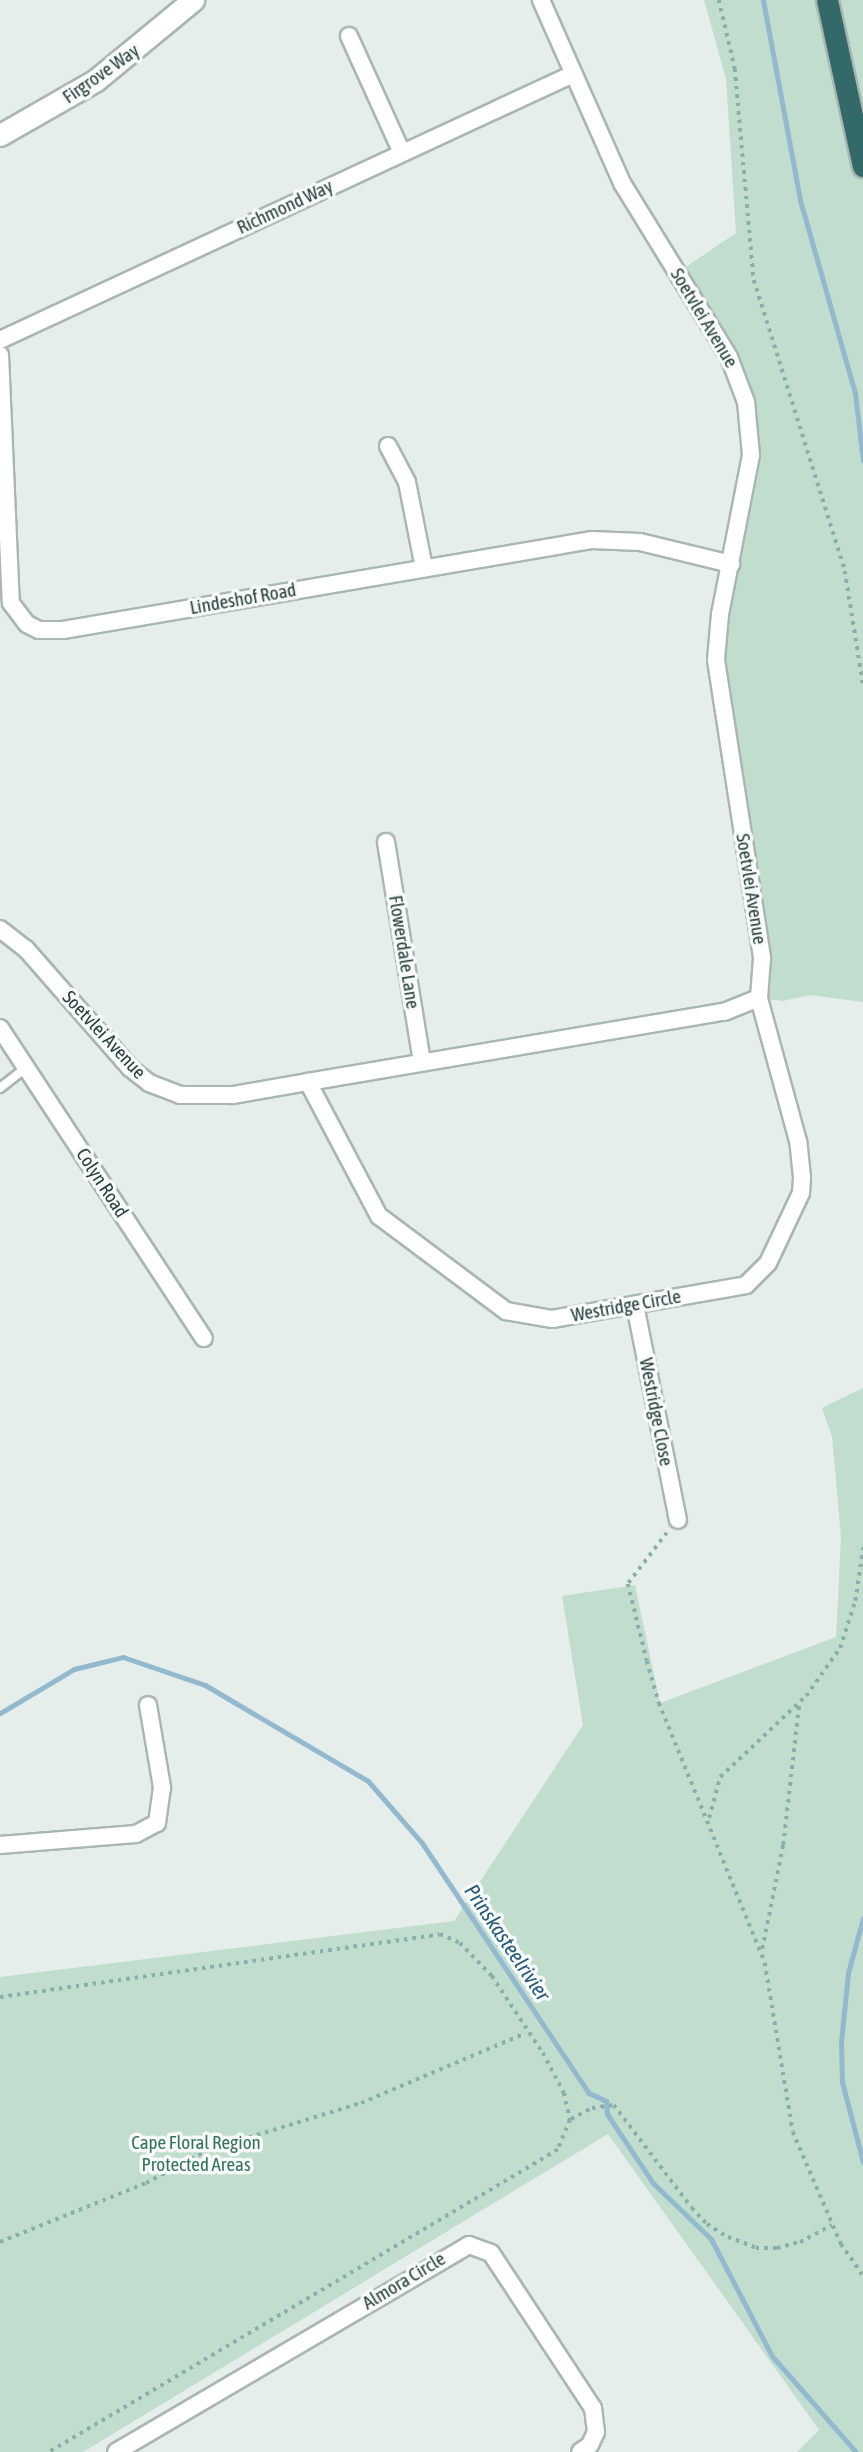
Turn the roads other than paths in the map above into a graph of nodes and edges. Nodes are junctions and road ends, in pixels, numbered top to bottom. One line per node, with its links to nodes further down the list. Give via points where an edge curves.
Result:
1 (193, 0): 6 (street, Firgrove Way, via 96,80)
2 (541, 0): 5 (street, Soetvlei Avenue)
3 (827, 0): 8 (highway)
4 (349, 36): 7 (street)
5 (571, 75): 7 (street, Richmond Way); 12 (street, Soetvlei Avenue, via 639,214 738,374 751,455)
6 (0, 135)
7 (402, 153): 9 (street, Richmond Way)
8 (863, 166)
9 (0, 340)
10 (0, 355): 13 (street, Lindeshof Road, via 11,603 27,624 62,630)
11 (388, 446): 13 (street, via 407,482)
12 (731, 564): 13 (street, Lindeshof Road, via 609,539); 16 (street, Soetvlei Avenue, via 717,635 717,683 762,958)
13 (424, 568)
14 (386, 842): 18 (street, Flowerdale Lane)
15 (0, 929): 20 (street, Soetvlei Avenue, via 26,949 130,1068 149,1083 180,1095 204,1097)
16 (759, 998): 18 (street, Soetvlei Avenue, via 724,1012); 22 (street, Westridge Circle, via 798,1141 801,1193 768,1263 746,1285)
17 (0, 1028): 19 (street, Colyn Road)
18 (422, 1061): 20 (street, Soetvlei Avenue)
19 (26, 1068): 21 (lane); 23 (street, Colyn Road)
20 (309, 1082): 22 (street, Westridge Circle, via 379,1216 488,1302 531,1318 552,1319)
21 (0, 1088)
22 (635, 1305): 24 (street, Westridge Close)
23 (204, 1338)
24 (678, 1520)
25 (148, 1705): 26 (street, via 162,1787 157,1823 136,1835)
26 (0, 1845)
27 (116, 2452): 28 (street, Almora Circle, via 469,2245 491,2253 593,2408 596,2432 590,2445)
28 (579, 2452)

